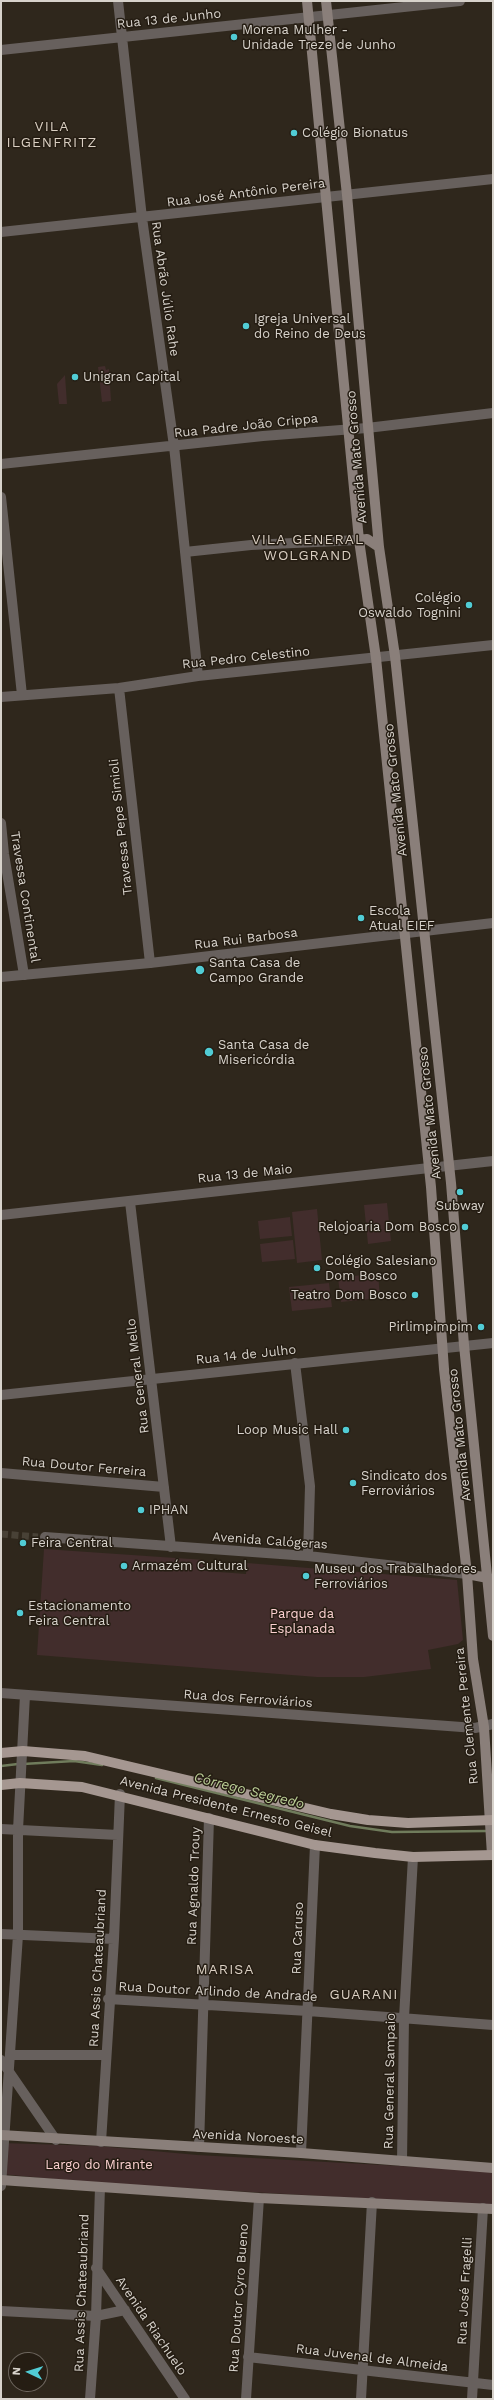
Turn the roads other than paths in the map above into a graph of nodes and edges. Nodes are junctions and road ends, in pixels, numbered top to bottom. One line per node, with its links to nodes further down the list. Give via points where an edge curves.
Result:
1 (118, 1): 7 (street, Rua Abrão Júlio Rahe)
2 (307, 1): 6 (main road, Avenida Mato Grosso)
3 (326, 1): 5 (main road, Avenida Mato Grosso)
4 (460, 1): 5 (street, Rua 13 de Junho)
5 (328, 14): 6 (street, Rua 13 de Junho); 10 (main road, Avenida Mato Grosso)
6 (308, 16): 7 (street, Rua 13 de Junho); 11 (main road, Avenida Mato Grosso)
7 (121, 37): 8 (street, Rua 13 de Junho); 12 (street, Rua Abrão Júlio Rahe)
8 (1, 50)
9 (493, 179): 10 (street, Rua José Antônio Pereira)
10 (347, 195): 11 (street, Rua José Antônio Pereira); 15 (main road, Avenida Mato Grosso)
11 (327, 197): 12 (street, Rua José Antônio Pereira); 16 (main road, Avenida Mato Grosso)
12 (142, 218): 13 (street, Rua José Antônio Pereira); 17 (street, Rua Abrão Júlio Rahe)
13 (1, 232)
14 (493, 413): 15 (street, Rua Padre João Crippa)
15 (367, 428): 16 (street, Rua Padre João Crippa); 21 (main road, Avenida Mato Grosso)
16 (348, 429): 17 (street, Rua Padre João Crippa); 20 (main road, Avenida Mato Grosso)
17 (174, 446): 18 (street, Rua Padre João Crippa); 22 (street, Rua Abrão Júlio Rahe)
18 (1, 464)
19 (1, 497): 28 (street)
20 (359, 540): 21 (main road, via 368,539); 22 (street, via 251,545); 25 (main road, Avenida Mato Grosso)
21 (379, 547): 24 (main road, Avenida Mato Grosso)
22 (185, 552): 26 (street, Rua Abrão Júlio Rahe)
23 (493, 645): 24 (street, Rua Pedro Celestino)
24 (395, 656): 25 (street, Rua Pedro Celestino); 32 (main road, Avenida Mato Grosso)
25 (376, 658): 26 (street, Rua Pedro Celestino); 33 (main road, Avenida Mato Grosso)
26 (198, 676): 27 (street, Rua Pedro Celestino)
27 (118, 688): 28 (street, Rua Pedro Celestino); 34 (street, Travessa Pepe Simioli)
28 (22, 695): 29 (street, Rua Pedro Celestino)
29 (1, 697)
30 (1, 823): 35 (street, Travessa Continental)
31 (493, 923): 32 (street, Rua Rui Barbosa)
32 (424, 930): 33 (street, Rua Rui Barbosa); 38 (main road, Avenida Mato Grosso)
33 (404, 932): 34 (street, Rua Rui Barbosa); 39 (main road, Avenida Mato Grosso)
34 (150, 963): 35 (street, Rua Rui Barbosa)
35 (24, 975): 36 (street, Rua Rui Barbosa)
36 (1, 978)
37 (493, 1161): 38 (street, Rua 13 de Maio)
38 (449, 1165): 39 (street, Rua 13 de Maio); 43 (main road, Avenida Mato Grosso)
39 (429, 1167): 40 (street, Rua 13 de Maio, via 189,1193); 44 (main road, Avenida Mato Grosso)
40 (130, 1202): 41 (street, Rua 13 de Maio); 46 (street, Rua General Mello)
41 (1, 1215)
42 (493, 1343): 43 (street, Rua 14 de Julho)
43 (464, 1346): 44 (street, Rua 14 de Julho); 54 (main road, Avenida Mato Grosso)
44 (442, 1347): 45 (street, Rua 14 de Julho); 53 (main road, Avenida Mato Grosso)
45 (295, 1363): 46 (street, Rua 14 de Julho); 52 (street, via 310,1486)
46 (151, 1379): 47 (street, Rua 14 de Julho); 49 (street, Rua General Mello)
47 (1, 1395)
48 (1, 1472): 49 (street, Rua Doutor Ferreira)
49 (164, 1487): 51 (street, Rua General Mello)
50 (45, 1537): 51 (street, Avenida Calógeras)
51 (171, 1547): 52 (street, Avenida Calógeras)
52 (308, 1556): 53 (street, Avenida Calógeras)
53 (467, 1574): 54 (main road, Avenida Calógeras); 58 (main road, Rua Clemente Pereira, via 473,1654)
54 (490, 1578): 55 (main road)
55 (493, 1636)
56 (1, 1693): 57 (street, Rua dos Ferroviários)
57 (24, 1695): 58 (street, Rua dos Ferroviários, via 475,1728); 59 (street)
58 (488, 1726): 65 (main road, Rua Clemente Pereira)
59 (23, 1751): 60 (main road, Avenida Presidente Ernesto Geisel); 61 (street); 65 (main road, Avenida Presidente Ernesto Geisel, via 85,1756 331,1814 368,1820)
60 (1, 1753)
61 (20, 1782): 62 (main road, Avenida Presidente Ernesto Geisel); 63 (main road, Avenida Presidente Ernesto Geisel, via 82,1787); 67 (street)
62 (1, 1785)
63 (120, 1794): 64 (main road, Avenida Presidente Ernesto Geisel); 68 (street, Rua Assis Chateaubriand)
64 (210, 1818): 69 (main road, Avenida Presidente Ernesto Geisel); 76 (street, Rua Agnaldo Trouy)
65 (492, 1820): 70 (main road, Rua Clemente Pereira)
66 (1, 1829): 67 (street)
67 (18, 1830): 68 (street); 73 (street)
68 (118, 1834): 74 (street, Rua Assis Chateaubriand)
69 (315, 1845): 71 (main road, Avenida Presidente Ernesto Geisel); 77 (street, Rua Caruso)
70 (492, 1852): 71 (main road, Avenida Presidente Ernesto Geisel)
71 (413, 1857): 78 (street, Rua General Sampaio)
72 (1, 1934): 73 (street)
73 (18, 1935): 74 (street); 81 (street)
74 (114, 1939): 75 (street, Rua Assis Chateaubriand)
75 (108, 1999): 76 (street, Rua Doutor Arlindo de Andrade); 80 (street, Rua Assis Chateaubriand)
76 (203, 2004): 77 (street, Rua Doutor Arlindo de Andrade); 86 (street, Rua Agnaldo Trouy)
77 (308, 2011): 78 (street, Rua Doutor Arlindo de Andrade); 87 (street, Rua Caruso)
78 (404, 2018): 79 (street, Rua Doutor Arlindo de Andrade); 88 (street, Rua General Sampaio)
79 (493, 2025)
80 (106, 2054): 81 (street); 85 (street, Rua Assis Chateaubriand)
81 (5, 2057): 82 (street)
82 (8, 2070): 83 (street); 84 (street)
83 (3, 2135): 84 (main road, Avenida Noroeste); 90 (street)
84 (56, 2140): 85 (main road, Avenida Noroeste)
85 (101, 2142): 86 (main road, Avenida Noroeste)
86 (199, 2147): 87 (main road, Avenida Noroeste)
87 (302, 2153): 88 (main road, Avenida Noroeste)
88 (402, 2161): 89 (main road, Avenida Noroeste)
89 (493, 2168)
90 (1, 2180): 91 (street); 92 (main road)
91 (1, 2186)
92 (100, 2187): 93 (main road); 96 (street, Rua Assis Chateaubriand)
93 (259, 2198): 94 (main road); 100 (street, Rua Doutor Cyro Bueno)
94 (372, 2202): 95 (main road); 101 (street)
95 (488, 2209): 102 (street, Rua José Fragelli)
96 (96, 2268): 97 (street, Avenida Riachuelo); 99 (street, Rua Assis Chateaubriand)
97 (125, 2310): 99 (street); 105 (street, Avenida Riachuelo)
98 (1, 2311): 99 (street)
99 (96, 2316): 104 (street, Rua Assis Chateaubriand)
100 (248, 2357): 101 (street, Rua Juvenal de Almeida); 106 (street, Rua Doutor Cyro Bueno)
101 (363, 2370): 102 (street, Rua Juvenal de Almeida); 107 (street)
102 (473, 2383): 103 (street, Rua Juvenal de Almeida); 108 (street, Rua José Fragelli)
103 (493, 2385)
104 (90, 2399)
105 (185, 2399)
106 (246, 2399)
107 (361, 2399)
108 (472, 2399)

